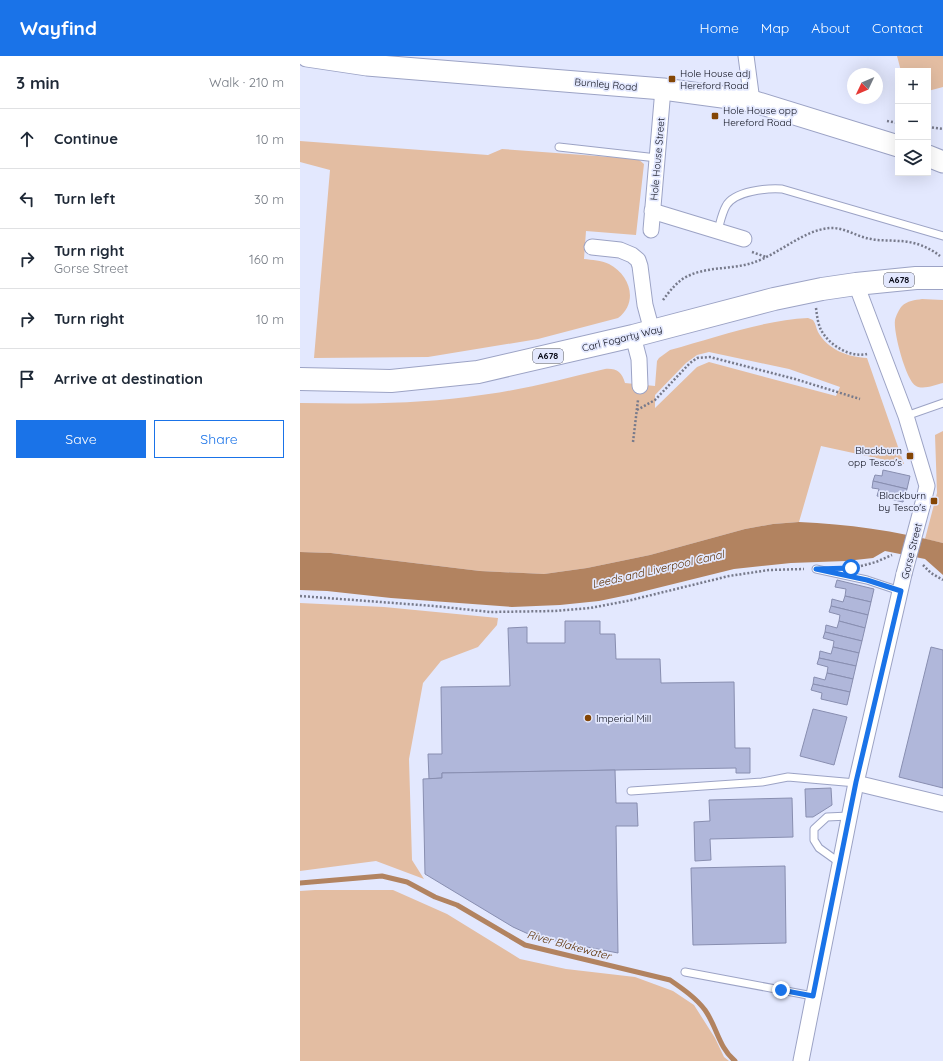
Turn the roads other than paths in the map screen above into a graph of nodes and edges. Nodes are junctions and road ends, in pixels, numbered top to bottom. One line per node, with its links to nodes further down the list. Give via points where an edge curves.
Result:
1 (307, 56): 3 (street, Burnley Road, via 367,65)
2 (746, 56): 4 (street)
3 (663, 88): 4 (street, Burnley Road); 10 (street, Hole House Street)
4 (752, 101): 5 (street, Burnley Road)
5 (895, 145)
6 (559, 147): 10 (lane)
7 (931, 155): 9 (lane)
8 (931, 156): 11 (street)
9 (943, 157)
10 (657, 158): 12 (street, Hole House Street)
11 (943, 162)
12 (652, 211): 13 (street, Hole House Street); 14 (street)
13 (650, 230)
14 (718, 230): 15 (lane, via 731,199 768,188 782,189); 16 (street)
15 (943, 236)
16 (744, 239)
17 (592, 247): 20 (street, via 620,250 638,260 646,305)
18 (943, 278): 19 (highway, Carl Fogarty Way / A678)
19 (856, 284): 20 (highway, Carl Fogarty Way / A678, via 774,299); 24 (street, Gorse Street)
20 (642, 333): 21 (highway, Carl Fogarty Way / A678, via 478,372 391,381); 22 (street, via 639,359)
21 (300, 379)
22 (640, 386)
23 (943, 403): 24 (lane)
24 (906, 416): 26 (street, Gorse Street, bridge, via 927,486)
25 (816, 569): 26 (lane, via 867,580)
26 (901, 591): 27 (street, Gorse Street)
27 (856, 782): 28 (lane, via 788,777 762,782); 29 (street); 30 (street, Gorse Street)
28 (631, 791)
29 (943, 804)
30 (849, 816): 31 (street, Gorse Street); 31 (lane, via 827,817 814,829 814,840 819,848)
31 (840, 863): 33 (street, Gorse Street)
32 (685, 972): 33 (lane)
33 (813, 996): 34 (street, Gorse Street)
34 (801, 1061)

